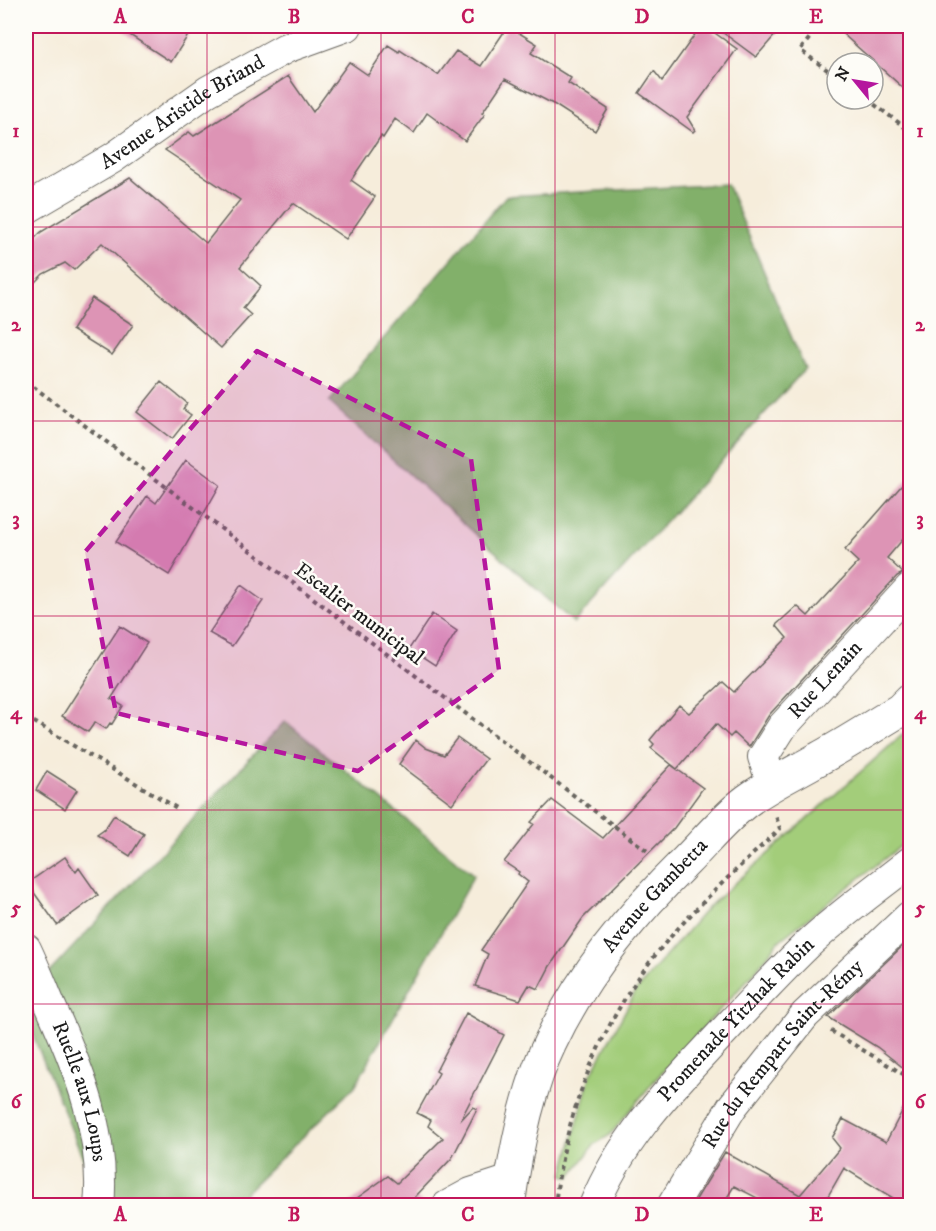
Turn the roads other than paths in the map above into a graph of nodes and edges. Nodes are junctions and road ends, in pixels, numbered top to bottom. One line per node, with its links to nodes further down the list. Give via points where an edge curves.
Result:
1 (347, 26): 2 (street, Avenue Aristide Briand, via 286,48 208,91 113,158)
2 (26, 210)
3 (910, 588): 5 (street, Rue Lenain, via 782,727 764,757)
4 (910, 700): 5 (main road, Avenue Gambetta, via 820,759)
5 (772, 784): 9 (main road, Avenue Gambetta, via 745,802 675,872 625,927 591,973 549,1043 538,1072)
6 (910, 862): 12 (street, Promenade Yitzhak Rabin, via 808,945 681,1077 628,1143 604,1180)
7 (910, 915): 13 (street, Rue du Rempart Saint-Rémy, via 805,1015 732,1107)
8 (26, 949): 10 (street, Ruelle aux Loups, via 68,1045 94,1121)
9 (510, 1193): 11 (street, via 471,1193)
10 (99, 1206)
11 (447, 1206)
12 (594, 1206)
13 (672, 1206)

